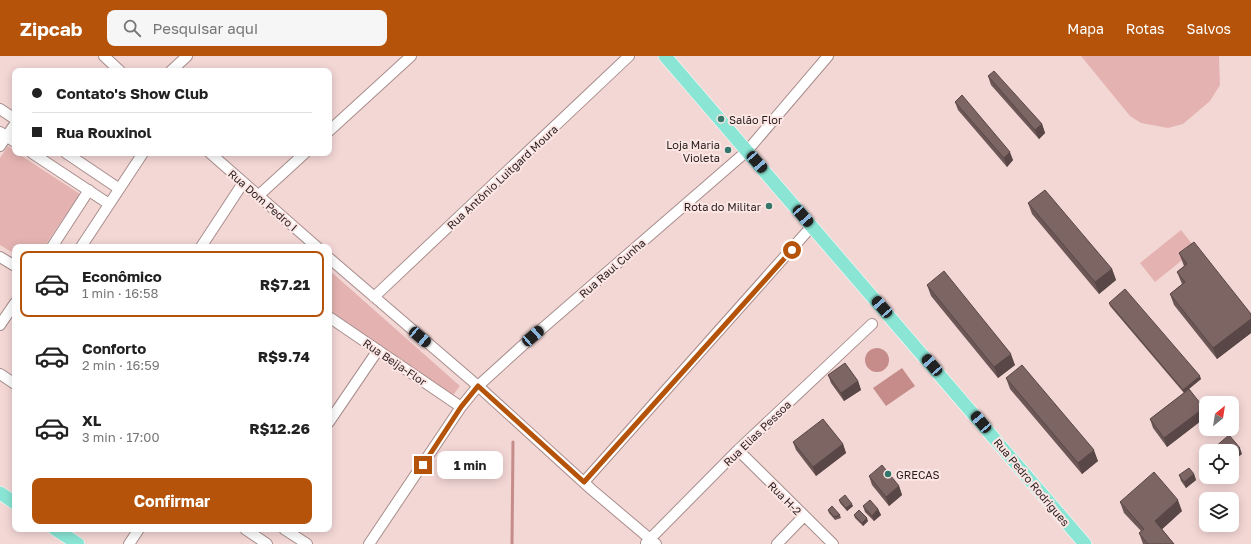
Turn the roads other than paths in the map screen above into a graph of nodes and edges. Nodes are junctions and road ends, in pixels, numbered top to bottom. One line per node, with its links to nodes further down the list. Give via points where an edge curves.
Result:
1 (104, 56): 7 (street)
2 (187, 56): 8 (street)
3 (411, 56): 11 (street)
4 (629, 56): 33 (street, Rua Antônio Luitgard Moura)
5 (666, 56): 14 (main road, Rua Pedro Rodrigues)
6 (828, 56): 14 (street, Rua Raul Cunha)
7 (117, 68)
8 (174, 68)
9 (0, 109): 10 (street)
10 (12, 117)
11 (332, 128)
12 (7, 137): 13 (street)
13 (0, 146)
14 (747, 151): 25 (main road, Rua Pedro Rodrigues); 41 (street, Rua Raul Cunha)
15 (37, 156): 22 (street)
16 (70, 156): 21 (street)
17 (141, 156): 21 (street)
18 (213, 156): 20 (street, Rua Dom Pedro I)
19 (302, 156): 23 (street)
20 (243, 183): 23 (street, Rua Dom Pedro I); 28 (street)
21 (118, 188): 24 (street)
22 (89, 190): 24 (street); 26 (street)
23 (258, 196): 29 (street, Rua Dom Pedro I)
24 (108, 204): 27 (street)
25 (812, 226): 45 (street); 61 (main road, Rua Pedro Rodrigues)
26 (54, 244)
27 (83, 244)
28 (203, 244)
29 (314, 244)
30 (0, 257): 32 (street)
31 (332, 261): 33 (street)
32 (12, 264)
33 (374, 297): 41 (street)
34 (12, 307): 37 (street)
35 (332, 319): 38 (street, Rua Beija-Flor)
36 (872, 324): 44 (street, Rua Elias Pessoa)
37 (0, 325)
38 (378, 350): 42 (street, Rua Beija-Flor); 43 (street)
39 (0, 374): 40 (street)
40 (12, 382)
41 (478, 386): 42 (street, Rua Raul Cunha); 45 (street)
42 (461, 407): 58 (street, Rua Raul Cunha)
43 (332, 418)
44 (738, 450): 48 (street, Rua H-2); 53 (street, Rua Elias Pessoa)
45 (584, 482): 53 (street)
46 (0, 493): 47 (main road)
47 (12, 501)
48 (804, 516): 59 (street); 60 (street, Rua H-2)
49 (60, 532): 54 (main road)
50 (137, 532): 55 (street)
51 (256, 532): 56 (street)
52 (288, 532): 57 (street)
53 (650, 542)
54 (78, 544)
55 (129, 544)
56 (267, 544)
57 (306, 544)
58 (370, 544)
59 (777, 544)
60 (833, 544)
61 (1085, 544)

